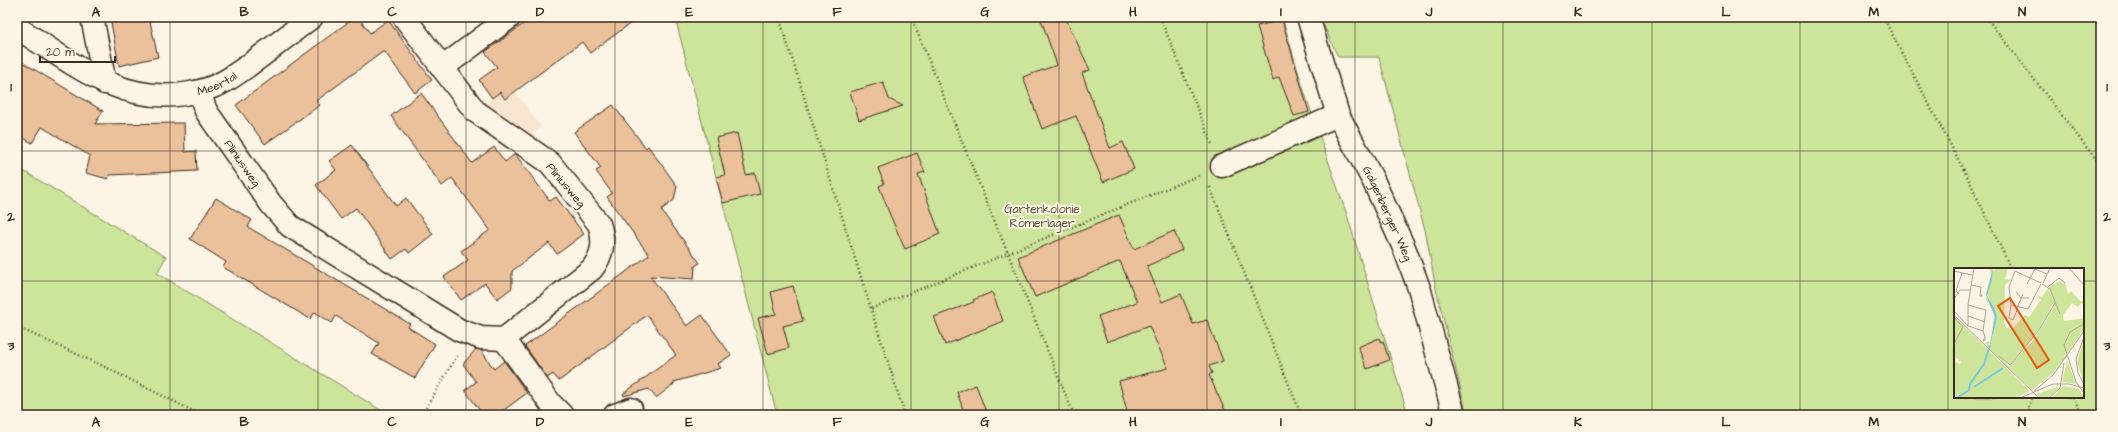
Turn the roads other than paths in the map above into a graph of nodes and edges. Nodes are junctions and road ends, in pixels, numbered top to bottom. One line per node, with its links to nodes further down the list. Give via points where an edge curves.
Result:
1 (92, 17): 8 (street)
2 (312, 17): 9 (street, Meertal, via 226,80)
3 (404, 17): 7 (street, Pliniusweg)
4 (510, 17): 7 (street)
5 (1308, 17): 10 (street, Galgenberger Weg)
6 (17, 28): 8 (street, Meertal)
7 (442, 68): 12 (street, Pliniusweg, via 475,111 550,163 601,230 600,257 592,269)
8 (105, 83): 9 (street, Meertal, via 154,96)
9 (199, 92): 12 (street, Pliniusweg, via 206,111 271,204 290,226 469,335 494,340)
10 (1338, 115): 11 (street); 14 (street, Galgenberger Weg, via 1373,180 1420,291)
11 (1213, 170)
12 (504, 339): 13 (street, via 551,404)
13 (562, 415)
14 (1454, 415)

